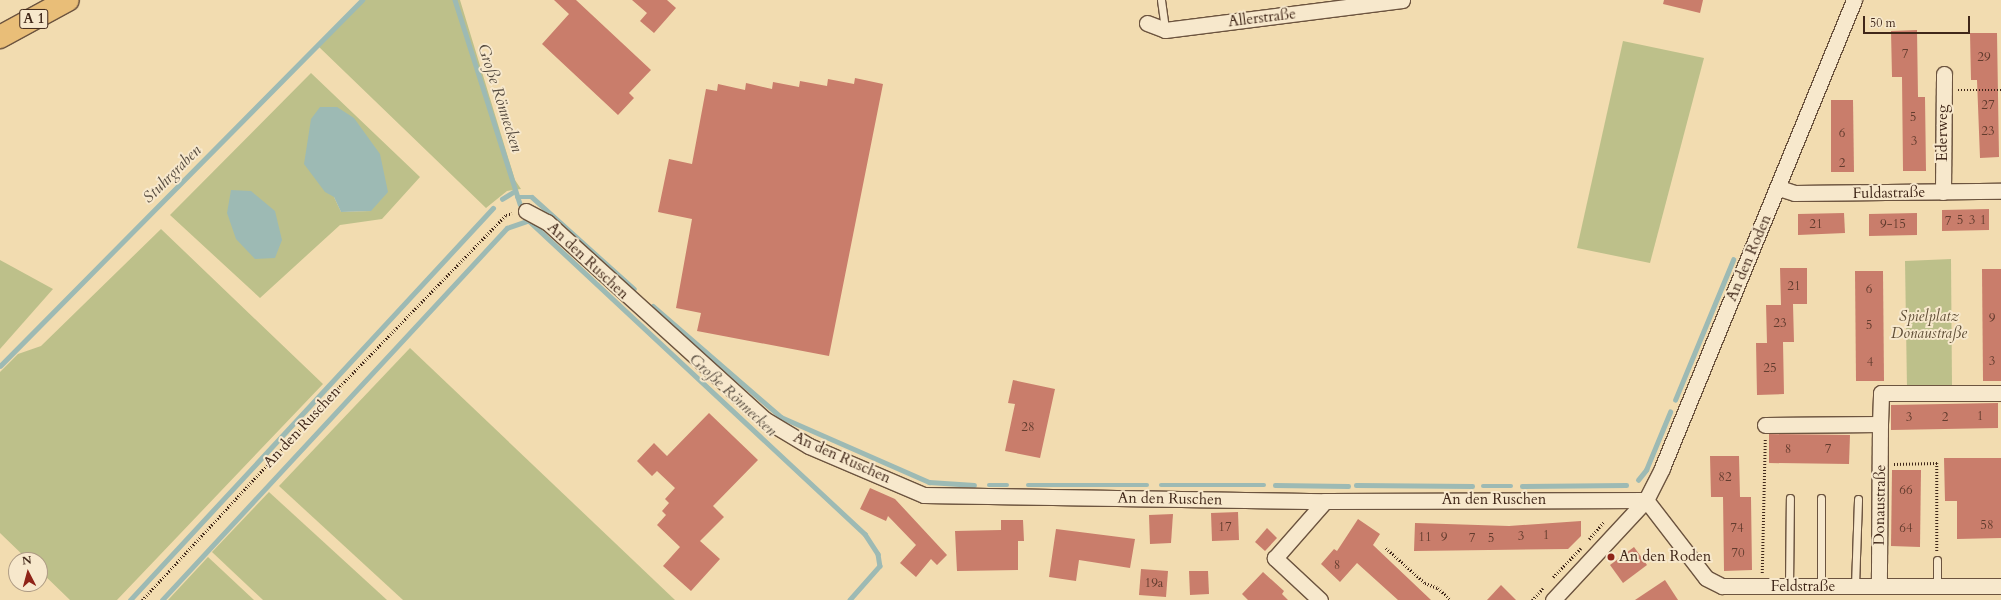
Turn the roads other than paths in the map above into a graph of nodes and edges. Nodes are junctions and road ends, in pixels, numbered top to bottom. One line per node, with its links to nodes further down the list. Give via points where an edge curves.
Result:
1 (68, 0): 7 (highway, A 1)
2 (1161, 0): 6 (lane)
3 (1402, 0): 6 (street, Allerstraße)
4 (1854, 0): 9 (street, An den Roden)
5 (1147, 23): 6 (street, Allerstraße)
6 (1165, 30)
7 (0, 37)
8 (1944, 74): 11 (street, Ederweg)
9 (1779, 188): 11 (street, Fuldastraße, via 1794,193); 19 (street, An den Roden)
10 (2001, 191): 11 (street, Fuldastraße)
11 (1943, 192)
12 (526, 211): 20 (street, An den Ruschen, via 547,222 764,419 809,446 924,495)
13 (2001, 393): 14 (street, Donaustraße, via 1881,393)
14 (1880, 424): 15 (street); 23 (street, Donaustraße)
15 (1765, 425)
16 (1790, 498): 26 (lane)
17 (1821, 498): 27 (lane)
18 (1858, 499): 22 (lane)
19 (1646, 500): 20 (street, An den Ruschen); 28 (street, Feldstraße, via 1706,578); 31 (street, An den Roden)
20 (1325, 501): 30 (street, via 1275,558)
21 (1937, 560): 24 (lane)
22 (1855, 586): 23 (street, Feldstraße); 27 (street, Feldstraße)
23 (1879, 586): 29 (street, Feldstraße)
24 (1938, 586): 25 (street, Feldstraße); 29 (street, Feldstraße)
25 (2001, 586)
26 (1789, 587): 27 (street, Feldstraße); 28 (street, Feldstraße, via 1762,587)
27 (1821, 587)
28 (1721, 593)
29 (1922, 593)
30 (1320, 600)
31 (1553, 600)

